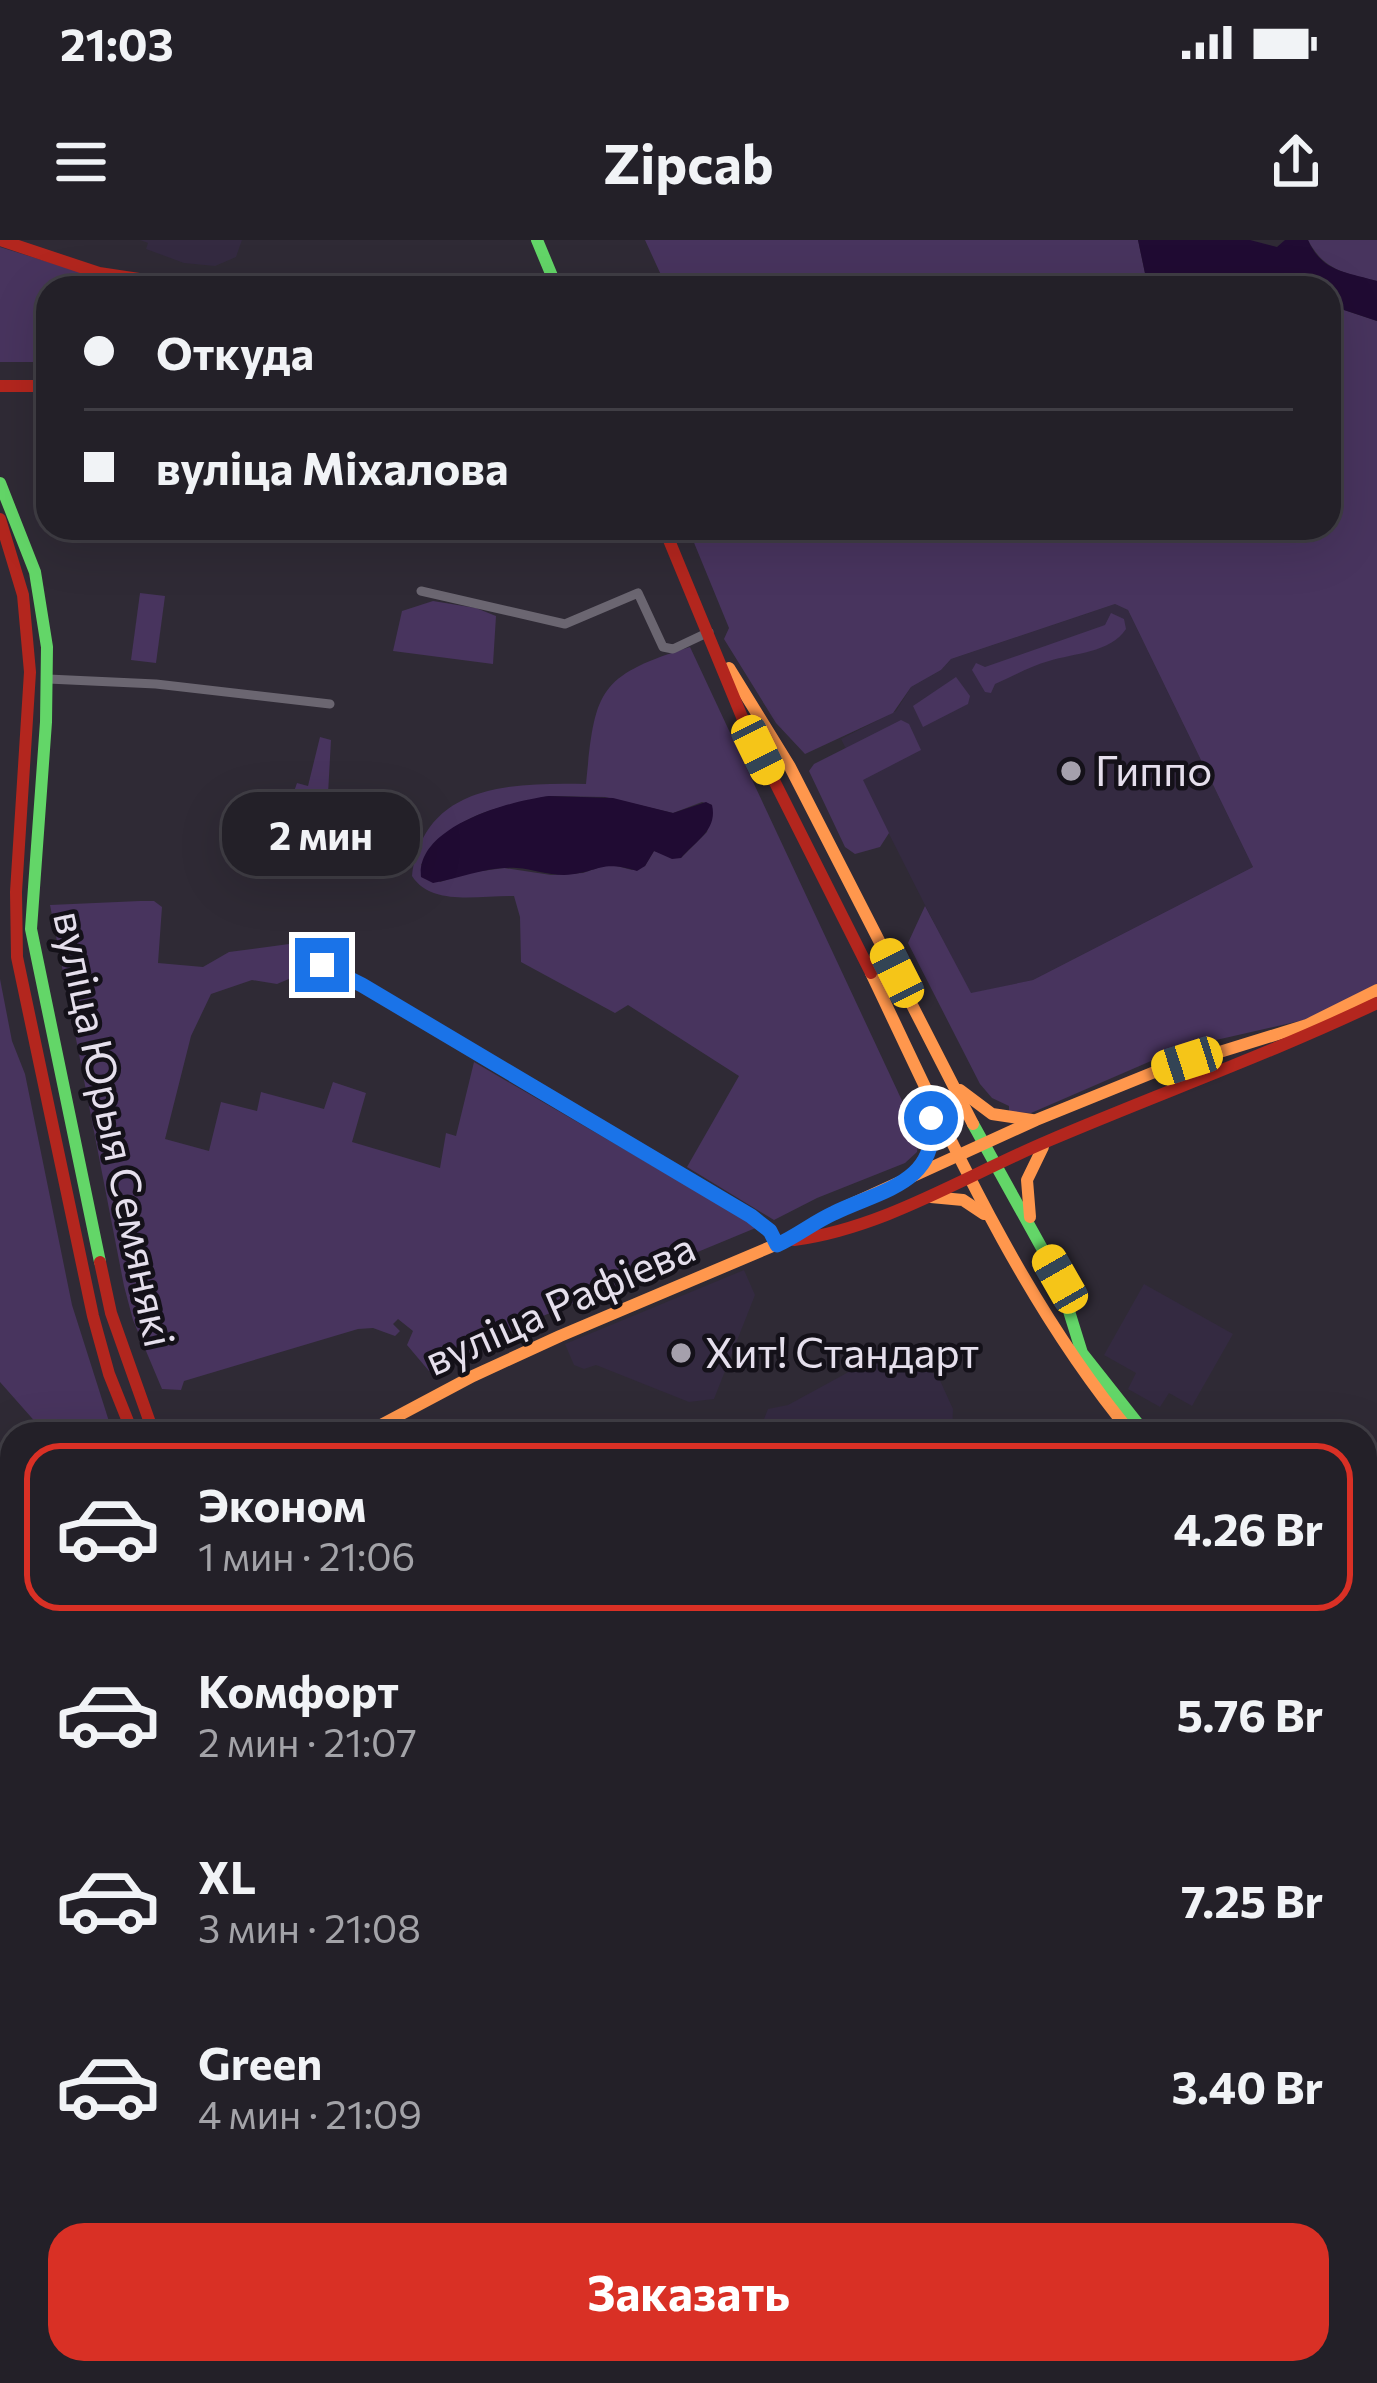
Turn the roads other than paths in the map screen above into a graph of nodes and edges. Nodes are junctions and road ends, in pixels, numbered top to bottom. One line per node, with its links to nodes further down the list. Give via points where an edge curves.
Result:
1 (0, 240): 3 (main road)
2 (537, 240): 4 (main road)
3 (119, 276)
4 (551, 276)
5 (0, 386): 6 (main road)
6 (36, 386)
7 (0, 483): 13 (main road, вуліца Юрыя Семянякі, via 35,572)
8 (0, 519): 17 (main road, вуліца Юрыя Семянякі, via 20,575 32,664)
9 (669, 540): 11 (main road)
10 (421, 591): 11 (street, via 565,623 638,593 663,647)
11 (709, 632): 12 (main road)
12 (718, 653): 15 (main road); 16 (main road)
13 (48, 679): 14 (street); 18 (main road, вуліца Юрыя Семянякі)
14 (330, 704)
15 (851, 880): 16 (main road); 22 (main road)
16 (830, 890): 23 (main road)
17 (7, 899): 18 (main road); 34 (main road, вуліца Юрыя Семянякі, via 93,1316)
18 (31, 899): 35 (main road, вуліца Юрыя Семянякі, via 36,957 111,1313)
19 (322, 965): 33 (street, via 751,1216)
20 (1377, 990): 24 (main road, вуліца Рафіева, via 1307,1024)
21 (1377, 1003): 25 (main road, вуліца Рафіева)
22 (947, 1076): 24 (main road, via 979,1108); 26 (main road)
23 (922, 1086): 28 (main road); 29 (main road, via 932,1145)
24 (1036, 1120): 26 (main road, вуліца Рафіева)
25 (1048, 1141): 27 (main road, вуліца Рафіева); 32 (main road, via 1026,1182)
26 (984, 1143): 27 (main road); 28 (main road, вуліца Рафіева)
27 (997, 1165): 28 (main road, вуліца Рафіева); 32 (main road)
28 (963, 1166): 29 (main road, вуліца Рафіева); 30 (main road, вуліца Рафіева); 31 (main road)
29 (909, 1179): 33 (main road, вуліца Рафіева)
30 (916, 1199): 31 (main road, via 957,1198); 33 (main road, вуліца Рафіева, via 843,1232)
31 (993, 1223): 37 (main road, via 1070,1352)
32 (1032, 1230): 38 (main road, via 1060,1279 1082,1353)
33 (782, 1243): 36 (main road, вуліца Рафіева, via 560,1336)
34 (129, 1422)
35 (150, 1422)
36 (388, 1422)
37 (1123, 1422)
38 (1137, 1422)

